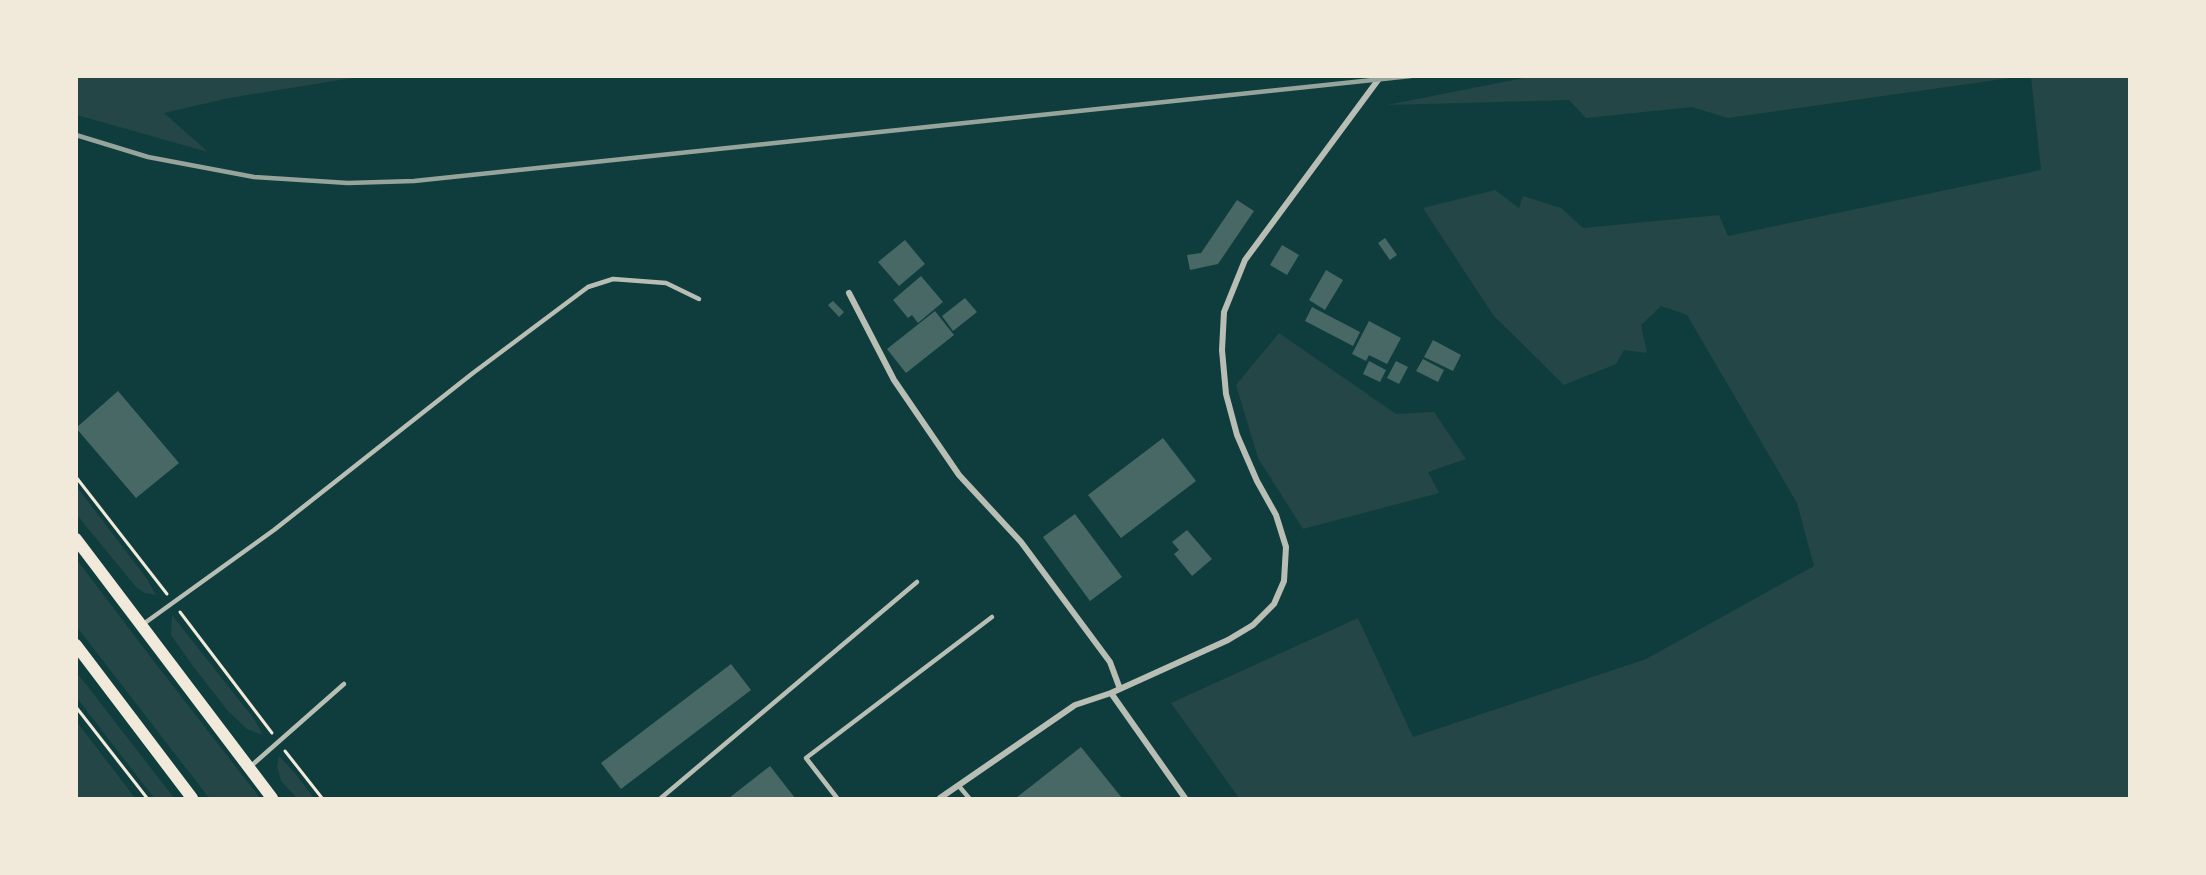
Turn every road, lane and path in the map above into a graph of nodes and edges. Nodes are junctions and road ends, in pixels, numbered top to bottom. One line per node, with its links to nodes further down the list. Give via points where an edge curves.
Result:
1 (1381, 76): 13 (street, via 1245,260 1224,312 1226,394 1237,435 1276,514 1286,547 1284,581 1274,604 1253,625)
2 (849, 293): 13 (street, via 894,380 959,475 1021,542 1110,662)
3 (699, 299): 10 (lane, via 666,283 613,279 588,287 274,530)
4 (76, 477): 7 (path)
5 (76, 539): 10 (main road)
6 (917, 582): 24 (lane)
7 (167, 594)
8 (178, 609): 16 (path)
9 (992, 616): 25 (lane, via 806,758)
10 (142, 625): 18 (main road)
11 (76, 645): 21 (main road)
12 (344, 684): 18 (lane)
13 (1120, 689): 14 (street)
14 (1111, 693): 19 (street, via 1075,705); 28 (street)
15 (76, 708): 20 (path)
16 (272, 734)
17 (283, 748): 23 (path)
18 (249, 768): 22 (main road)
19 (958, 785): 26 (street); 27 (lane)
20 (147, 798)
21 (192, 798)
22 (272, 798)
23 (322, 798)
24 (661, 798)
25 (837, 798)
26 (939, 798)
27 (969, 798)
28 (1185, 798)

